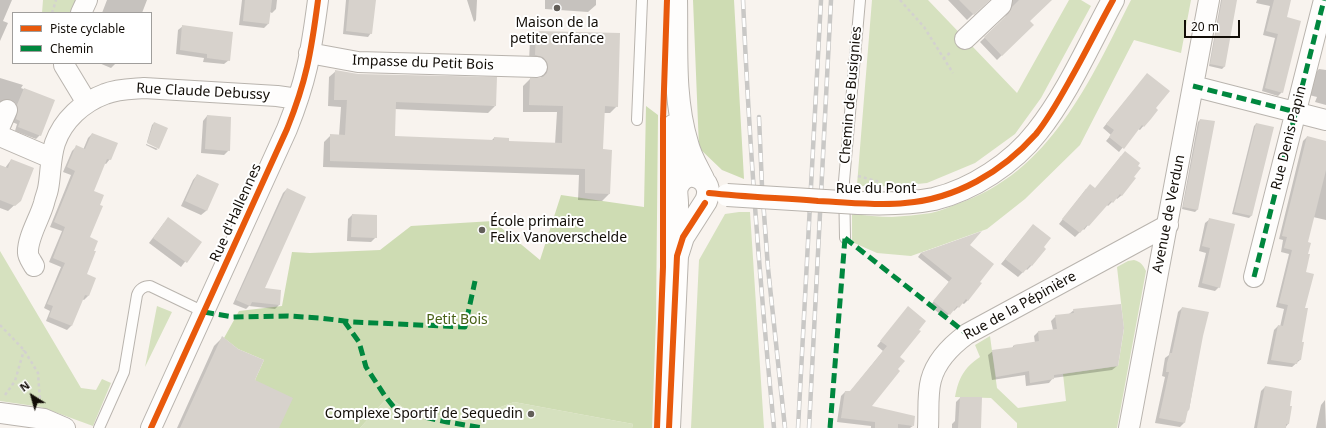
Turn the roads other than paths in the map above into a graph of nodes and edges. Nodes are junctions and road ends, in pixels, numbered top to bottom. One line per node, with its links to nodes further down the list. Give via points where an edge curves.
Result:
1 (87, 0): 10 (street)
2 (318, 0): 12 (street, Rue d'Hallennes)
3 (642, 0): 20 (lane)
4 (676, 0): 15 (street)
5 (860, 0): 27 (lane, Chemin de Busignies, via 844,181)
6 (1002, 0): 11 (street, via 1001,5)
7 (1113, 0): 25 (street, Rue du Pont, bridge, via 1054,108 1036,133 1015,155 992,173 963,189 906,203 858,203)
8 (1210, 0): 16 (street, Avenue de Verdun)
9 (1324, 0): 19 (street, Rue Denis Papin)
10 (81, 12)
11 (965, 39)
12 (310, 53): 14 (street, Impasse du Petit Bois, via 358,62); 17 (street, Rue d'Hallennes)
13 (64, 64): 18 (street)
14 (537, 67)
15 (677, 72): 24 (street, via 672,98); 25 (street, via 682,126 691,156)
16 (1193, 86): 19 (street); 26 (street, Avenue de Verdun)
17 (298, 99): 18 (street, Rue Claude Debussy, via 144,88 106,93); 31 (street, Rue d'Hallennes, via 287,129)
18 (87, 103): 23 (street, Rue Claude Debussy, via 65,124 55,142)
19 (1296, 112): 21 (street); 30 (street, Rue Denis Papin)
20 (637, 120)
21 (1326, 120)
22 (0, 136): 23 (street)
23 (51, 158): 29 (street, Rue Claude Debussy, via 48,188 29,245 28,254)
24 (677, 192): 25 (street, Rue du Pont, via 683,205 690,208 698,207); 28 (street)
25 (711, 193): 28 (street, via 683,237)
26 (1168, 225): 37 (street, Rue de la Pépinière, via 959,340 944,355 931,381); 38 (street, Avenue de Verdun)
27 (845, 238)
28 (677, 256): 36 (street)
29 (34, 266)
30 (1254, 277)
31 (204, 312): 34 (lane, via 150,286 141,289 137,295 124,372); 35 (street, Rue d'Hallennes)
32 (2, 405): 33 (street)
33 (65, 428)
34 (99, 428)
35 (151, 428)
36 (669, 428)
37 (928, 428)
38 (1129, 428)

